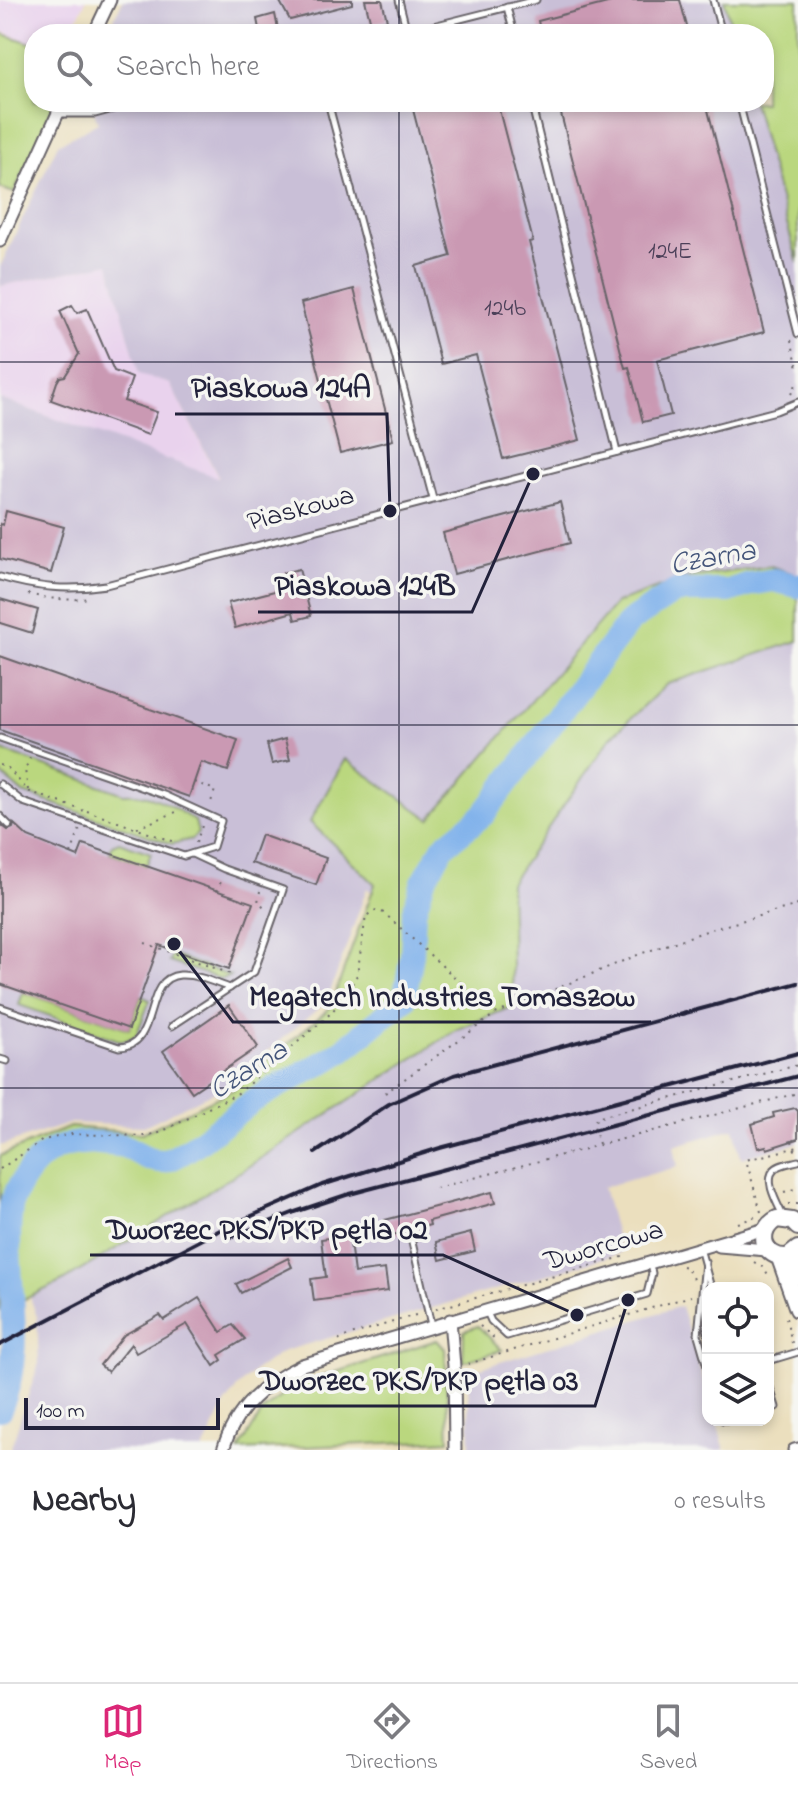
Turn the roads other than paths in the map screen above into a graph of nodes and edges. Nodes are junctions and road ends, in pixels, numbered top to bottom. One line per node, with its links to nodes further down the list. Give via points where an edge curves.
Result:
1 (110, 0): 6 (street)
2 (399, 0): 7 (lane)
3 (536, 0): 5 (lane)
4 (713, 0): 10 (lane)
5 (507, 7): 8 (lane); 9 (lane)
6 (99, 24)
7 (403, 24)
8 (440, 24)
9 (511, 24)
10 (719, 24)
11 (102, 112): 15 (lane)
12 (331, 112): 20 (lane)
13 (533, 112): 19 (lane)
14 (742, 112): 17 (lane)
15 (58, 114): 16 (street)
16 (0, 241)
17 (798, 334)
18 (798, 402): 19 (lane, Piaskowa)
19 (617, 452): 20 (lane, Piaskowa)
20 (433, 500): 21 (lane, Piaskowa, via 106,585 57,590)
21 (0, 577)
22 (0, 738): 26 (lane, via 221,821 213,847)
23 (0, 784): 26 (lane, via 23,802 184,856)
24 (0, 816): 25 (lane)
25 (9, 825)
26 (192, 854): 27 (lane, via 283,890 254,972)
27 (231, 988): 28 (lane, via 193,976 164,981 140,1039 129,1047); 29 (lane)
28 (0, 1007)
29 (172, 1026)
30 (0, 1059): 31 (lane)
31 (7, 1061)
32 (798, 1161): 33 (lane, via 776,1167 770,1179 774,1195)
33 (793, 1222): 34 (street, via 770,1223)
34 (765, 1229): 36 (street, Dworcowa); 37 (street, via 764,1244)
35 (411, 1238): 47 (lane)
36 (705, 1246): 37 (street, Dworcowa); 38 (street, Dworcowa); 39 (lane)
37 (785, 1253): 40 (street); 45 (street)
38 (649, 1261): 44 (street, Dworcowa); 44 (lane, via 647,1294 507,1336)
39 (705, 1262): 41 (lane); 42 (lane)
40 (798, 1276)
41 (710, 1282)
42 (700, 1294): 43 (lane); 49 (lane, via 698,1335)
43 (702, 1304)
44 (486, 1309): 46 (street, Dworcowa)
45 (792, 1313)
46 (450, 1320): 47 (street, Dworcowa); 52 (street)
47 (431, 1325): 51 (street, Dworcowa, via 287,1372 245,1407)
48 (796, 1352): 50 (lane)
49 (703, 1354)
50 (774, 1359)
51 (224, 1447)
52 (455, 1450)

